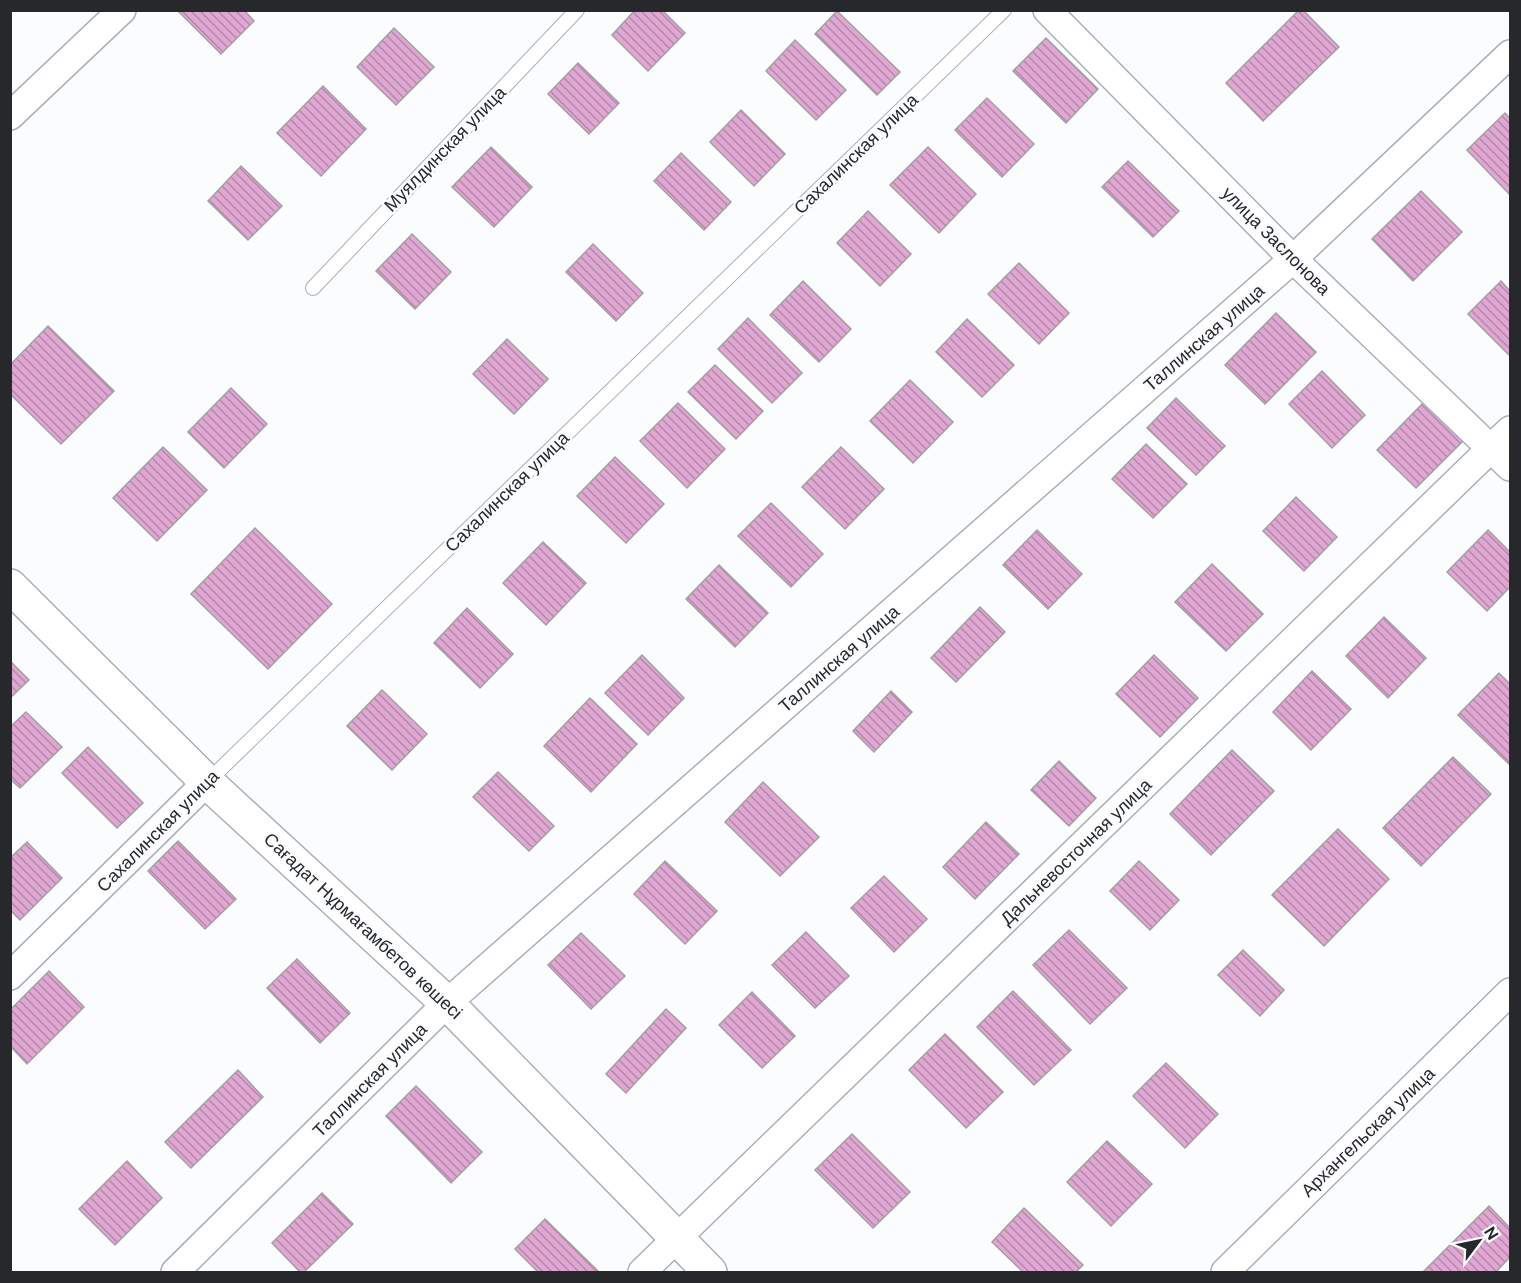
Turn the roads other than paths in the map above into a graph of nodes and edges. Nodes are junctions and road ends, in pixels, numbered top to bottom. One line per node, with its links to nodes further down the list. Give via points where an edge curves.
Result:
1 (122, 10): 6 (street)
2 (577, 10): 8 (lane, Муялдинская улица)
3 (1004, 10): 13 (lane, Сахалинская улица)
4 (1047, 10): 7 (street, улица Заслонова)
5 (1510, 54): 7 (street, Таллинская улица)
6 (10, 116)
7 (1293, 259): 10 (street, улица Заслонова); 16 (street, Таллинская улица)
8 (312, 288)
9 (1510, 430): 10 (street, Дальневосточная улица)
10 (1491, 449): 11 (street, улица Заслонова); 17 (street, Дальневосточная улица)
11 (1510, 468)
12 (10, 586): 13 (main road, Сағадат Нұрмағамбетов көшесі)
13 (207, 782): 14 (street, Сахалинская улица); 16 (main road, Сағадат Нұрмағамбетов көшесі)
14 (10, 976)
15 (1510, 992): 21 (street, Архангельская улица)
16 (447, 1003): 17 (main road, Сағадат Нұрмағамбетов көшесі); 18 (street, Таллинская улица)
17 (677, 1239): 19 (street, Дальневосточная улица); 20 (main road, Сағадат Нұрмағамбетов көшесі)
18 (175, 1272)
19 (642, 1272)
20 (710, 1272)
21 (1225, 1272)

